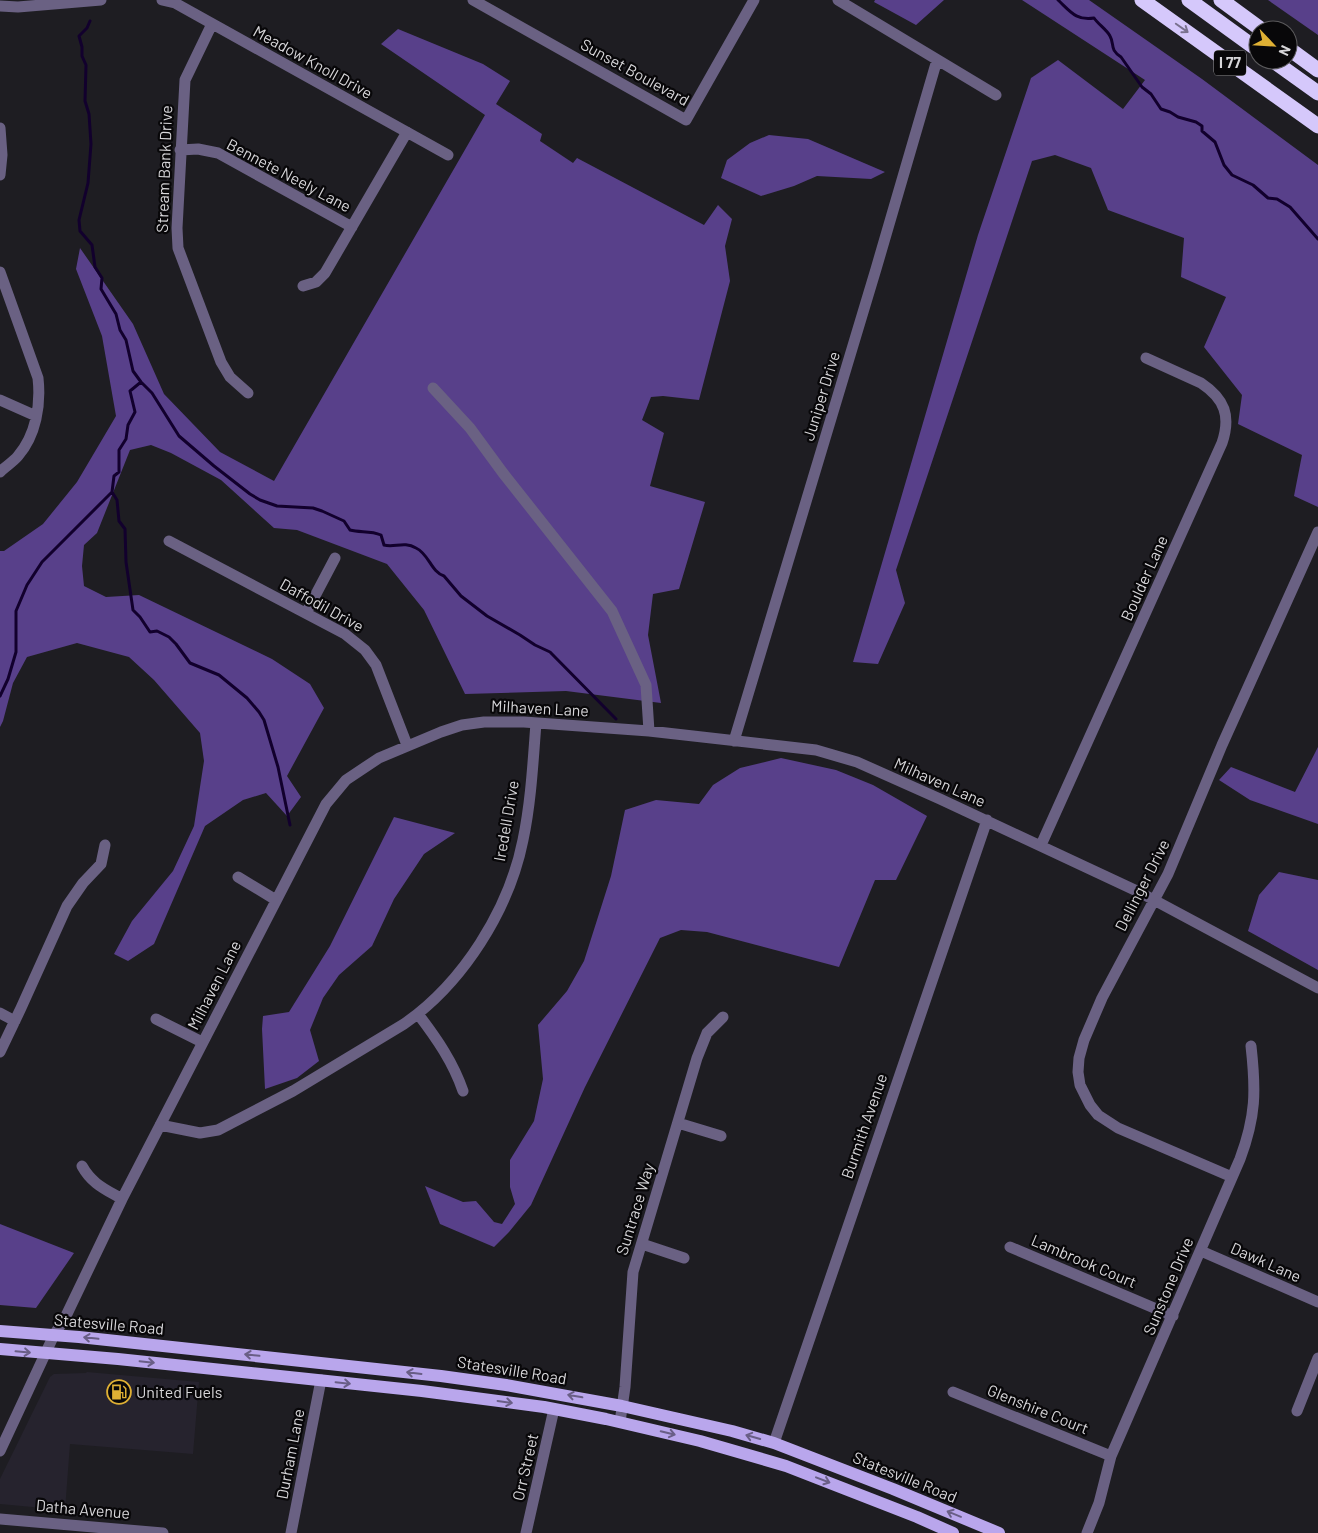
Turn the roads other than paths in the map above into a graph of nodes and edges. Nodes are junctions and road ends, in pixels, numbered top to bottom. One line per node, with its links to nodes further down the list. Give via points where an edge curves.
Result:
1 (101, 0): 9 (street)
2 (162, 0): 11 (street, Meadow Knoll Drive, via 175,3)
3 (473, 0): 4 (street, Sunset Boulevard, via 686,120)
4 (754, 0)
5 (838, 0): 14 (street)
6 (1142, 0): 19 (highway, I 77, one-way to 19)
7 (1189, 0): 12 (highway, I 77)
8 (1221, 0): 10 (highway)
9 (0, 6)
10 (1248, 20)
11 (212, 24): 21 (street, Meadow Knoll Drive); 22 (street, Stream Bank Drive, via 184,80)
12 (1248, 43)
13 (1298, 55): 16 (highway)
14 (937, 60): 18 (street); 41 (street, Juniper Drive)
15 (1286, 70): 17 (highway)
16 (1318, 70)
17 (1318, 93)
18 (996, 95)
19 (1318, 126)
20 (0, 128): 23 (street)
21 (407, 132): 24 (street, Meadow Knoll Drive); 26 (street)
22 (180, 150): 26 (street, Bennete Neely Lane, via 218,153); 31 (street, Stream Bank Drive, via 178,248 221,362 230,378)
23 (1, 155): 25 (street)
24 (448, 155)
25 (0, 175)
26 (352, 227): 28 (street, via 325,273 316,282)
27 (0, 272): 33 (street, via 38,378 40,395)
28 (303, 286)
29 (1146, 358): 45 (street, Boulder Lane, via 1201,383 1216,394 1224,410 1226,431)
30 (434, 388): 40 (street, via 470,428 612,611 646,686)
31 (248, 394)
32 (0, 400): 33 (street)
33 (36, 416): 34 (street, via 32,433 18,456)
34 (0, 472)
35 (1318, 532): 48 (street, Dellinger Drive)
36 (169, 541): 38 (street, Daffodil Drive)
37 (335, 558): 38 (street)
38 (306, 613): 42 (street, Daffodil Drive, via 357,642 372,658)
39 (536, 723): 40 (street, Milhaven Lane); 42 (street, Milhaven Lane, via 500,721 462,725); 51 (street, Iredell Drive, via 523,842 505,897 473,953 440,994)
40 (648, 731): 41 (street, Milhaven Lane)
41 (734, 741): 43 (street, Milhaven Lane, via 796,746 830,753)
42 (408, 745): 47 (street, Milhaven Lane, via 352,774 336,789 313,826)
43 (987, 820): 45 (street, Milhaven Lane); 82 (street, Burmith Avenue)
44 (105, 845): 54 (street, via 100,864 67,906)
45 (1041, 845): 48 (street, Milhaven Lane)
46 (238, 878): 47 (street)
47 (276, 900): 55 (street, Milhaven Lane)
48 (1155, 900): 49 (street, Milhaven Lane); 63 (street, Dellinger Drive, via 1114,974 1084,1040 1078,1058 1080,1085 1090,1105 1107,1122)
49 (1318, 988)
50 (0, 1013): 54 (street)
51 (418, 1014): 58 (street, via 450,1060); 60 (street, Iredell Drive, via 293,1091 218,1130 200,1133)
52 (723, 1016): 59 (street, Suntrace Way, via 707,1034)
53 (156, 1018): 55 (street)
54 (15, 1021): 57 (street)
55 (202, 1042): 60 (street, Milhaven Lane)
56 (1251, 1046): 63 (street, Sunstone Drive, via 1255,1080 1253,1117)
57 (0, 1052)
58 (463, 1092)
59 (678, 1123): 61 (street); 65 (street, Suntrace Way)
60 (160, 1124): 64 (street, Milhaven Lane)
61 (721, 1136)
62 (82, 1166): 64 (street, via 94,1183)
63 (1232, 1177): 67 (street, Sunstone Drive)
64 (122, 1199): 72 (street, Milhaven Lane)
65 (642, 1244): 68 (street); 78 (street, Suntrace Way, via 631,1283)
66 (1010, 1248): 70 (street, Lambrook Court)
67 (1201, 1251): 69 (street, Dawk Lane); 70 (street, Sunstone Drive)
68 (684, 1258)
69 (1318, 1302)
70 (1173, 1316): 84 (street, Sunstone Drive)
71 (0, 1331): 72 (main road, Statesville Road)
72 (54, 1335): 74 (street, Milhaven Lane); 78 (main road, Statesville Road, one-way to 72, via 441,1376)
73 (0, 1349): 74 (main road, Statesville Road, one-way to 74)
74 (46, 1354): 76 (main road, Statesville Road, one-way to 76); 83 (street, Milhaven Lane)
75 (1318, 1358): 80 (street)
76 (321, 1380): 79 (main road, Statesville Road, one-way to 79); 87 (street, Durham Lane)
77 (954, 1392): 84 (street, Glenshire Court)
78 (622, 1406): 81 (street, Suntrace Way); 82 (main road, Statesville Road, one-way to 78)
79 (554, 1409): 81 (main road, Statesville Road); 88 (street, Orr Street)
80 (1297, 1411)
81 (620, 1422): 89 (main road, Statesville Road, one-way to 89, via 786,1466)
82 (774, 1443): 90 (main road, Statesville Road, one-way to 82)
83 (0, 1451)
84 (1111, 1456): 91 (street, Sunstone Drive, via 1099,1503)
85 (0, 1519): 86 (street, Datha Avenue)
86 (163, 1533)
87 (290, 1533)
88 (526, 1533)
89 (953, 1533)
90 (999, 1533)
91 (1087, 1533)

